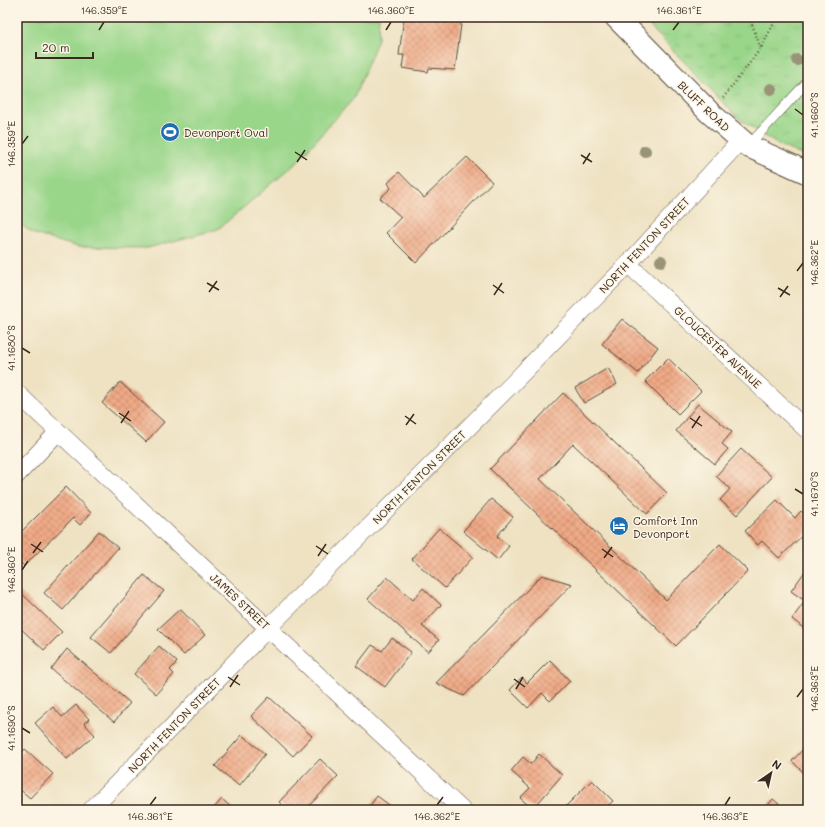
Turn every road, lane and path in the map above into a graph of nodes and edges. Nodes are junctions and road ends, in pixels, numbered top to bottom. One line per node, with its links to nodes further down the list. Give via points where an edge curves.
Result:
1 (616, 17): 6 (street, BLUFF ROAD)
2 (749, 17): 4 (path)
3 (776, 17): 4 (path)
4 (761, 48): 6 (path)
5 (808, 81): 7 (lane)
6 (710, 113): 7 (street, BLUFF ROAD)
7 (745, 143): 8 (street, BLUFF ROAD); 9 (street, NORTH FENTON STREET)
8 (808, 173)
9 (628, 264): 11 (street, GLOUCESTER AVENUE); 14 (street, NORTH FENTON STREET)
10 (17, 393): 12 (street, JAMES STREET)
11 (808, 431)
12 (58, 432): 13 (street); 14 (street, JAMES STREET)
13 (17, 475)
14 (269, 627): 15 (street, NORTH FENTON STREET); 16 (street, JAMES STREET)
15 (91, 810)
16 (462, 810)

